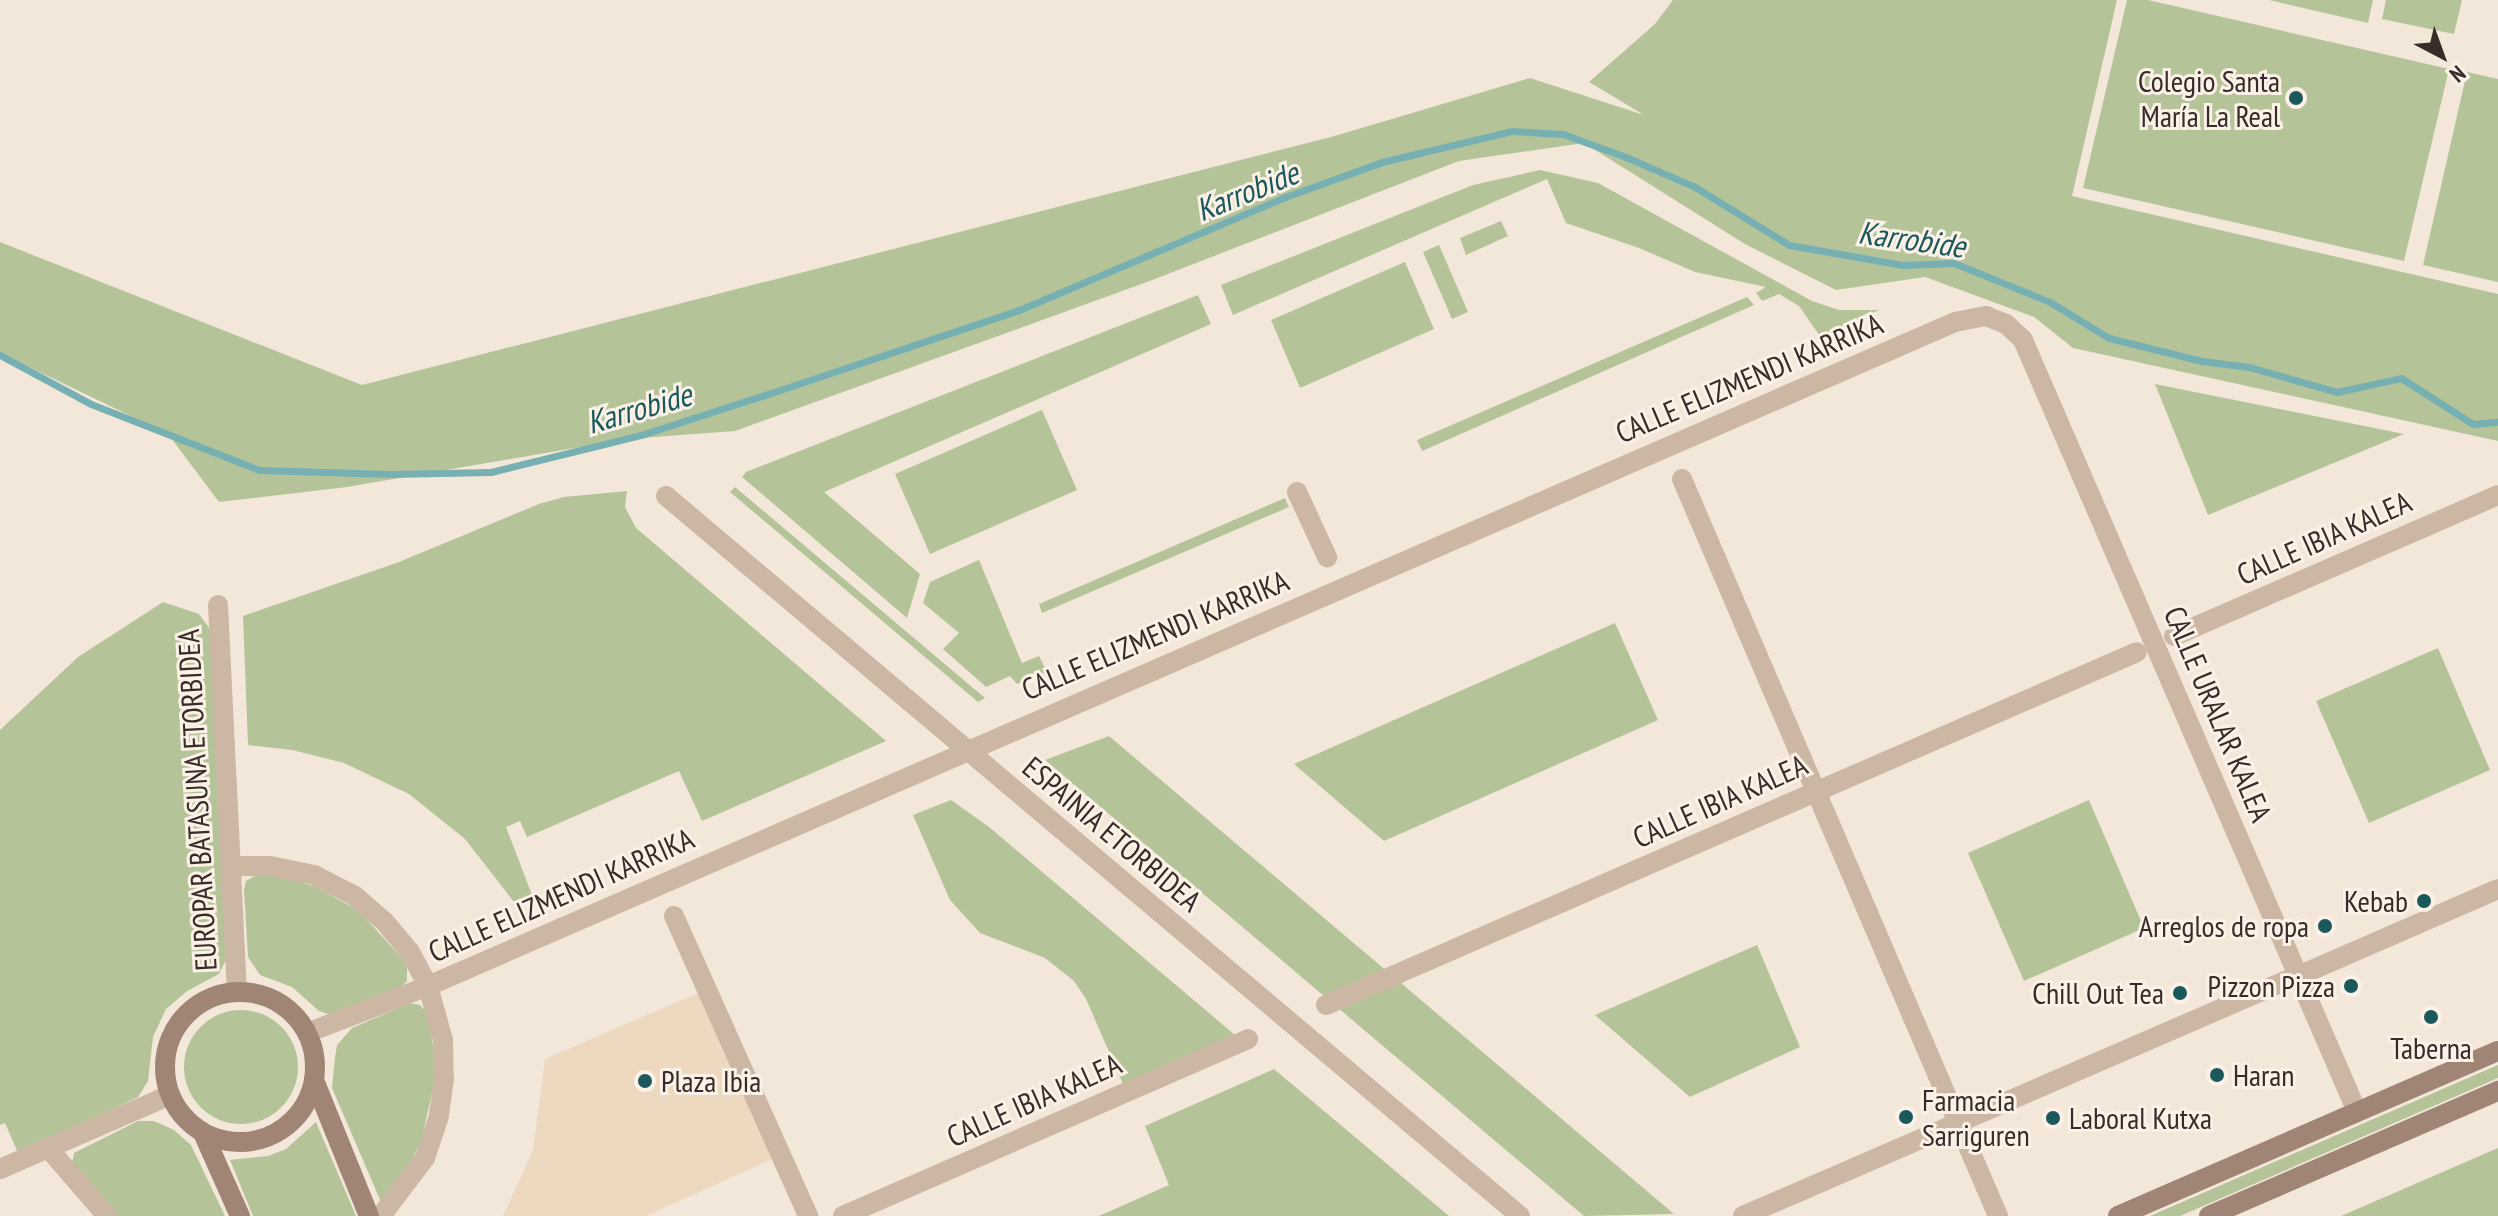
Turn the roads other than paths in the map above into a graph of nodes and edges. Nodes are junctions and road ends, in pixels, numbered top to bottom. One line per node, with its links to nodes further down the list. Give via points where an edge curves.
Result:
1 (2023, 340): 10 (street, CALLE ELIZMENDI KARRIKA, via 2006,324 1986,316 1955,322); 24 (street, CALLE URALAR KALEA)
2 (1682, 479): 11 (street)
3 (1297, 492): 6 (street)
4 (2498, 495): 8 (street, CALLE IBIA KALEA)
5 (666, 496): 10 (street, ESPAINIA ETORBIDEA)
6 (1327, 557)
7 (218, 605): 12 (street, EUROPAR BATASUNA ETORBIDEA)
8 (2174, 636)
9 (2137, 652): 11 (street, CALLE IBIA KALEA)
10 (966, 750): 15 (street, CALLE ELIZMENDI KARRIKA); 35 (street, ESPAINIA ETORBIDEA)
11 (1816, 792): 17 (street, CALLE IBIA KALEA); 25 (street)
12 (231, 866): 15 (street, via 270,866 314,875 355,896 410,952); 16 (street, EUROPAR BATASUNA ETORBIDEA)
13 (2498, 889): 25 (street)
14 (674, 916): 33 (street)
15 (428, 986): 18 (street, CALLE ELIZMENDI KARRIKA); 32 (street, via 443,1040 439,1116 425,1158)
16 (237, 991): 18 (street, via 278,1001); 23 (street, via 192,1008 176,1026 166,1048 164,1072)
17 (1326, 1005)
18 (307, 1033): 21 (street)
19 (1248, 1039): 34 (street, CALLE IBIA KALEA)
20 (2498, 1051): 24 (street)
21 (314, 1080): 26 (street, via 292,1121 272,1135 249,1142); 31 (street)
22 (2498, 1091): 39 (street)
23 (170, 1095): 26 (street, via 183,1117); 27 (street)
24 (2357, 1112): 38 (street)
25 (1959, 1123): 36 (street); 37 (street)
26 (203, 1133): 30 (street)
27 (48, 1148): 28 (street); 29 (street)
28 (0, 1169)
29 (107, 1216)
30 (240, 1216)
31 (369, 1216)
32 (381, 1216)
33 (808, 1216)
34 (843, 1216)
35 (1520, 1216)
36 (1743, 1216)
37 (1998, 1216)
38 (2118, 1216)
39 (2209, 1216)

